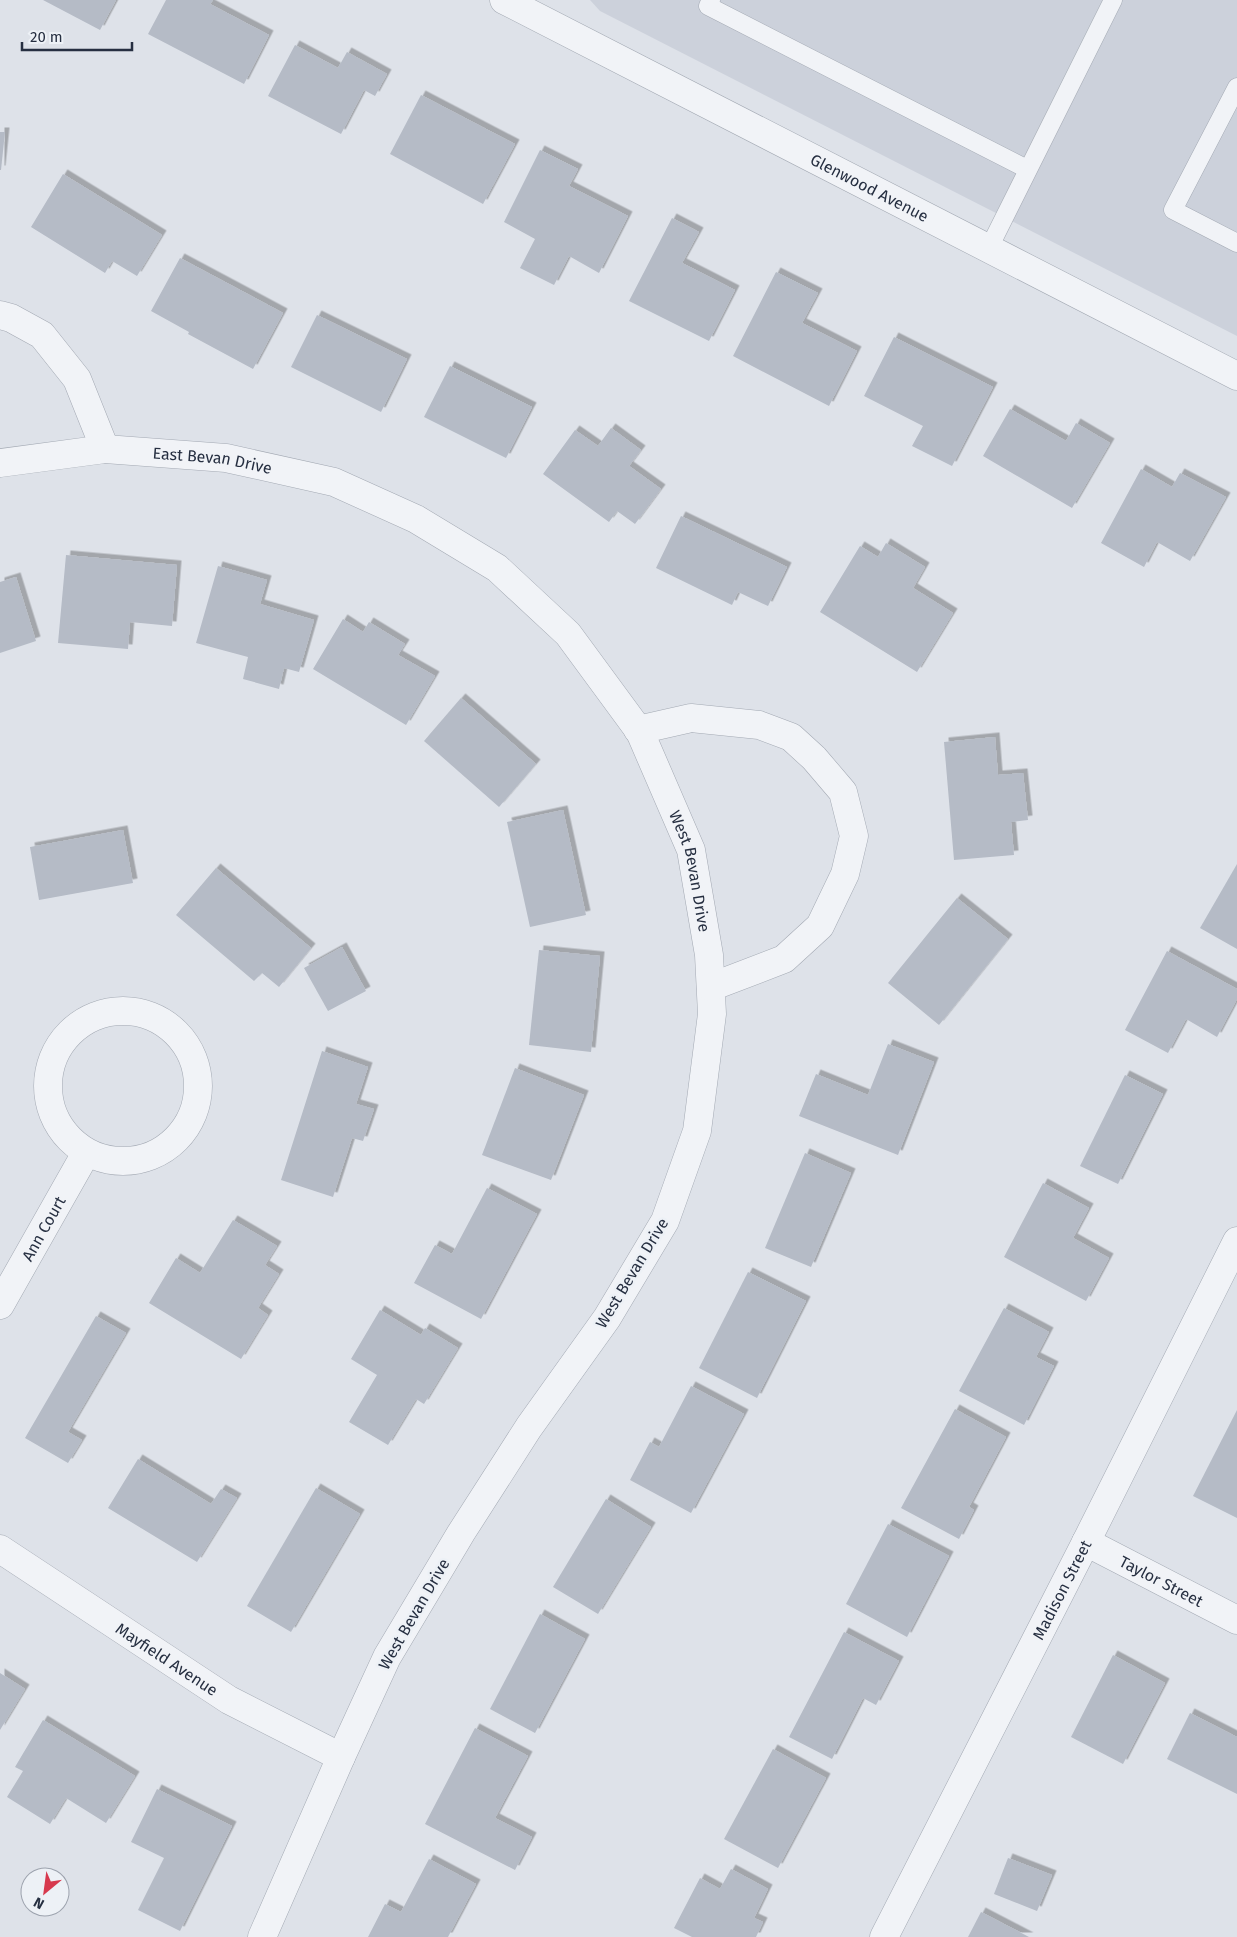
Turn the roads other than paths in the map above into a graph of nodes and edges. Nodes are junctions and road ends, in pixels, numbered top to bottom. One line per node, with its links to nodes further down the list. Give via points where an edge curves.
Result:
1 (711, 0): 5 (lane, via 708,6)
2 (1113, 0): 5 (lane)
3 (521, 4): 7 (street, Glenwood Avenue)
4 (1237, 87): 6 (lane, via 1173,210)
5 (1027, 169): 7 (lane)
6 (1237, 243)
7 (989, 248): 9 (street, Glenwood Avenue)
8 (0, 315): 10 (street, via 42,335 77,378)
9 (1237, 376)
10 (105, 449): 11 (street, East Bevan Drive); 12 (street, East Bevan Drive, via 226,458 334,482)
11 (0, 463)
12 (416, 519): 13 (street, West Bevan Drive, via 497,568 568,634)
13 (638, 730): 14 (street, West Bevan Drive, via 691,850 709,955); 14 (street, via 691,718 759,724 792,738 843,792 854,836 845,874 820,926 784,959)
14 (711, 987): 21 (street, West Bevan Drive, via 712,1014 697,1131 665,1221 607,1318 529,1427 461,1533 387,1657)
15 (86, 1152): 15 (street, via 111,1161 136,1161 161,1152 181,1136 196,1106 199,1089 196,1064 184,1040 165,1023 143,1013 119,1010 95,1015 74,1028 58,1046 49,1069 48,1094 54,1116 67,1137); 17 (street, Ann Court)
16 (1237, 1241): 18 (street, Madison Street)
17 (0, 1305)
18 (1086, 1542): 20 (street, Taylor Street); 23 (street, Madison Street)
19 (0, 1550): 21 (street, Mayfield Avenue, via 229,1700)
20 (1237, 1620)
21 (341, 1757): 22 (street, West Bevan Drive)
22 (262, 1937)
23 (884, 1937)

